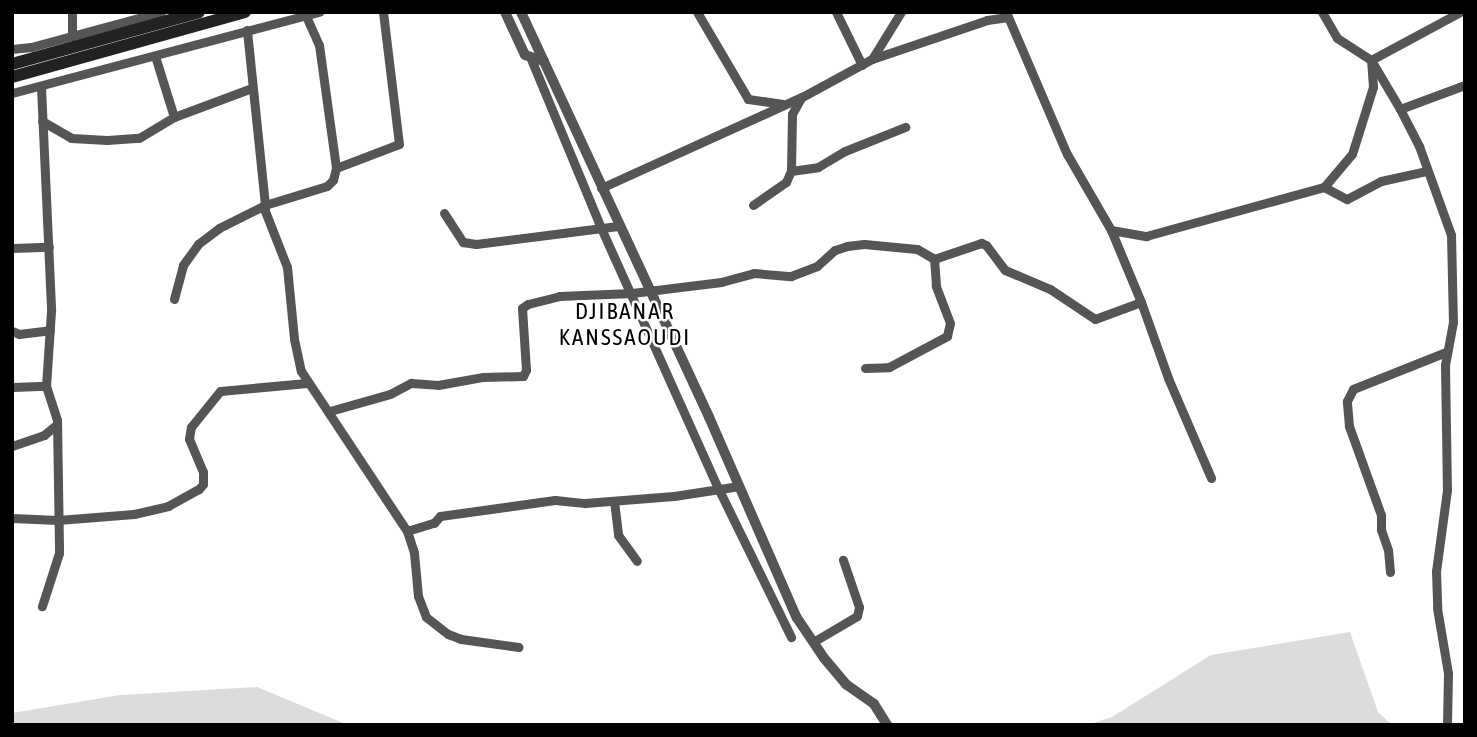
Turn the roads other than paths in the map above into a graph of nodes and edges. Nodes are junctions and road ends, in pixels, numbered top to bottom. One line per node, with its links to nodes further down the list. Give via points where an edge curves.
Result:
1 (72, 12): 17 (street)
2 (200, 12): 14 (main road)
3 (245, 12): 26 (main road)
4 (319, 12): 15 (street)
5 (383, 12): 37 (street, via 399,144)
6 (505, 12): 20 (street, via 521,49)
7 (521, 12): 23 (street)
8 (697, 12): 32 (street, via 748,99)
9 (836, 12): 25 (street)
10 (901, 12): 21 (street)
11 (1322, 12): 22 (street, via 1337,38)
12 (1460, 12): 22 (street)
13 (1007, 15): 21 (street); 47 (street, via 1067,154)
14 (157, 16): 17 (street); 24 (main road)
15 (306, 16): 16 (street); 37 (street, via 319,45)
16 (247, 30): 19 (street); 29 (street)
17 (72, 36): 18 (street)
18 (12, 49)
19 (155, 56): 28 (street); 34 (street)
20 (531, 59): 23 (street); 46 (street)
21 (873, 59): 25 (street)
22 (1371, 60): 33 (street); 40 (street, via 1373,88 1352,154)
23 (544, 61): 41 (street)
24 (12, 64)
25 (862, 65): 31 (street)
26 (12, 76)
27 (1465, 85): 33 (street)
28 (41, 87): 30 (street); 35 (street)
29 (252, 88): 34 (street); 42 (street)
30 (12, 93)
31 (802, 97): 32 (street); 38 (street, via 792,114)
32 (785, 104): 41 (street)
33 (1400, 109): 39 (street, via 1419,145)
34 (174, 117): 35 (street, via 139,138 107,141 71,138)
35 (42, 121): 48 (street)
36 (905, 127): 38 (street, via 818,167)
37 (336, 168): 42 (street, via 327,186)
38 (791, 171): 43 (street, via 786,182)
39 (1426, 171): 40 (street, via 1381,181 1347,200); 57 (street, via 1451,235 1453,322)
40 (1324, 187): 47 (street, via 1146,236)
41 (601, 188): 45 (street)
42 (265, 205): 53 (street, via 198,244 179,274); 59 (street, via 287,267 295,347)
43 (753, 205)
44 (444, 213): 46 (street, via 463,242 476,244)
45 (618, 226): 46 (street); 51 (street)
46 (601, 228): 52 (street)
47 (1111, 230): 54 (street)
48 (49, 247): 49 (street); 55 (street)
49 (12, 248)
50 (934, 259): 51 (street, via 917,249 855,244 835,250 817,266 791,276 754,273 721,282); 54 (street, via 975,243 986,245 1005,270 1050,289 1095,319); 58 (street, via 936,286 950,323 947,336 889,367)
51 (650, 290): 52 (street); 66 (street)
52 (632, 293): 62 (street, via 559,296 524,305 523,376 438,385 411,383 390,394); 67 (street)
53 (174, 299)
54 (1142, 302): 65 (street, via 1168,378)
55 (50, 330): 56 (street); 60 (street)
56 (12, 331)
57 (1446, 352): 74 (street, via 1353,389 1347,401 1349,426 1381,515); 80 (street, via 1447,490 1436,571 1449,683)
58 (865, 368)
59 (307, 383): 62 (street); 70 (street, via 220,391 191,427 189,439 204,477 202,487 192,493 168,506 134,514)
60 (46, 386): 61 (street); 63 (street)
61 (12, 387)
62 (330, 411): 71 (street)
63 (57, 424): 64 (street, via 44,435); 70 (street)
64 (12, 446)
65 (1211, 478)
66 (739, 486): 67 (street); 77 (street, via 797,618)
67 (719, 490): 68 (street); 76 (street)
68 (614, 501): 71 (street, via 555,500 447,514); 73 (street, via 618,535)
69 (12, 518): 70 (street)
70 (58, 520): 75 (street, via 59,553)
71 (407, 531): 78 (street, via 426,617 461,639)
72 (844, 560): 77 (street, via 859,607 857,616)
73 (637, 561)
74 (1390, 572)
75 (42, 606)
76 (791, 637)
77 (813, 642): 79 (street, via 847,685 874,704)
78 (518, 647)
79 (887, 725)
80 (1447, 725)

